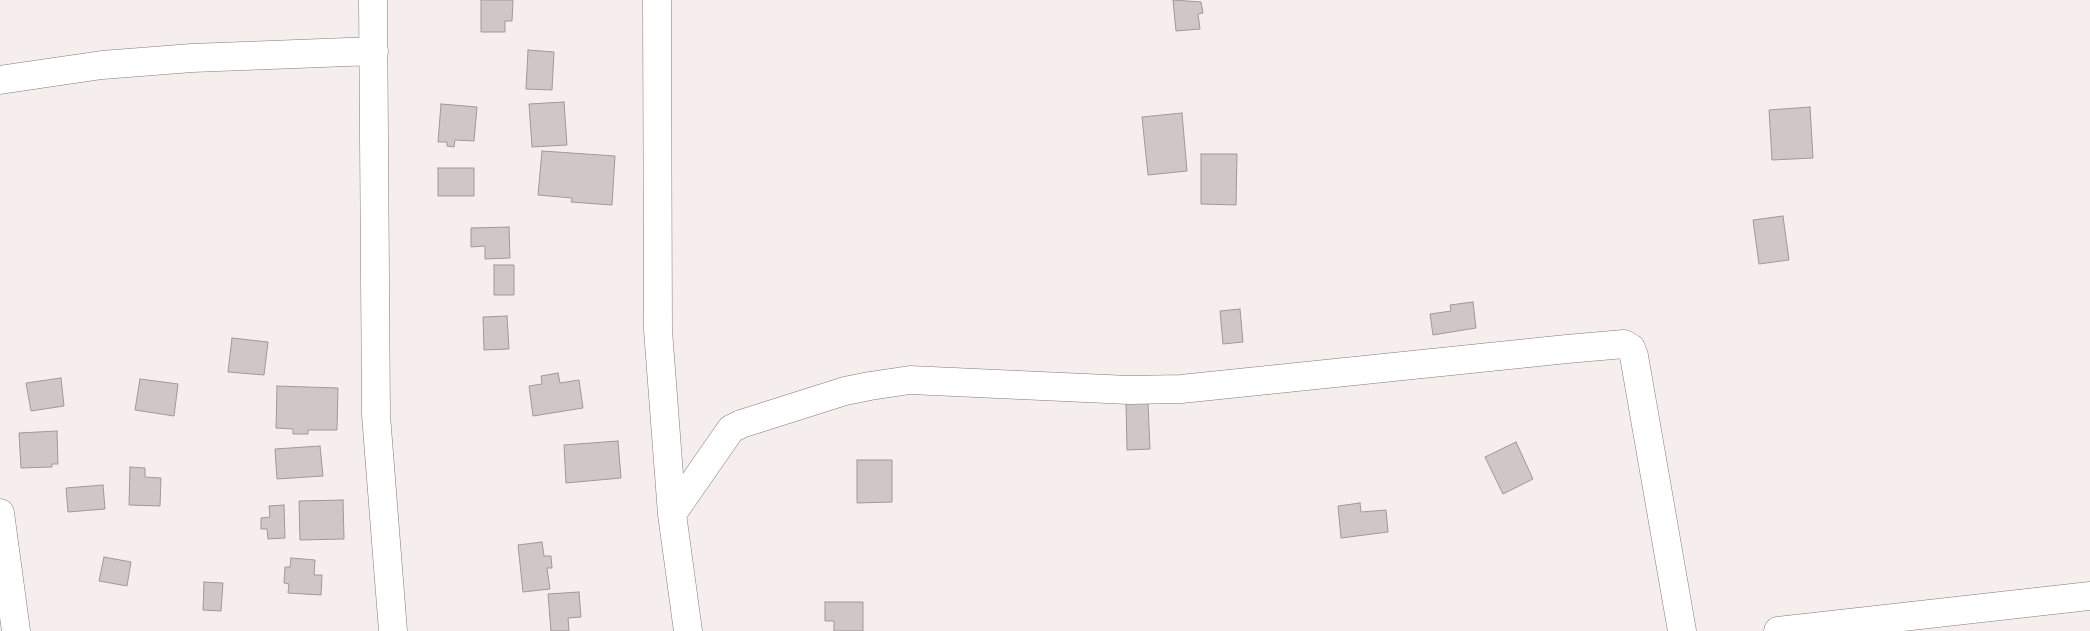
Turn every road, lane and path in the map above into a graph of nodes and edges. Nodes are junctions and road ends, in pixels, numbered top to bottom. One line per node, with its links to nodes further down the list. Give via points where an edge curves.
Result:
1 (373, 0): 3 (street)
2 (657, 0): 6 (street, via 658,330)
3 (374, 51): 4 (street, via 192,58 102,65); 9 (street, via 376,415)
4 (0, 80)
5 (0, 513): 8 (street)
6 (672, 514): 10 (street); 11 (street, via 732,429 845,391 870,386 910,380 1129,390 1181,389 1624,344 1631,348 1634,356)
7 (2090, 596): 12 (street)
8 (16, 631)
9 (393, 631)
10 (688, 631)
11 (1682, 631)
12 (1778, 631)

